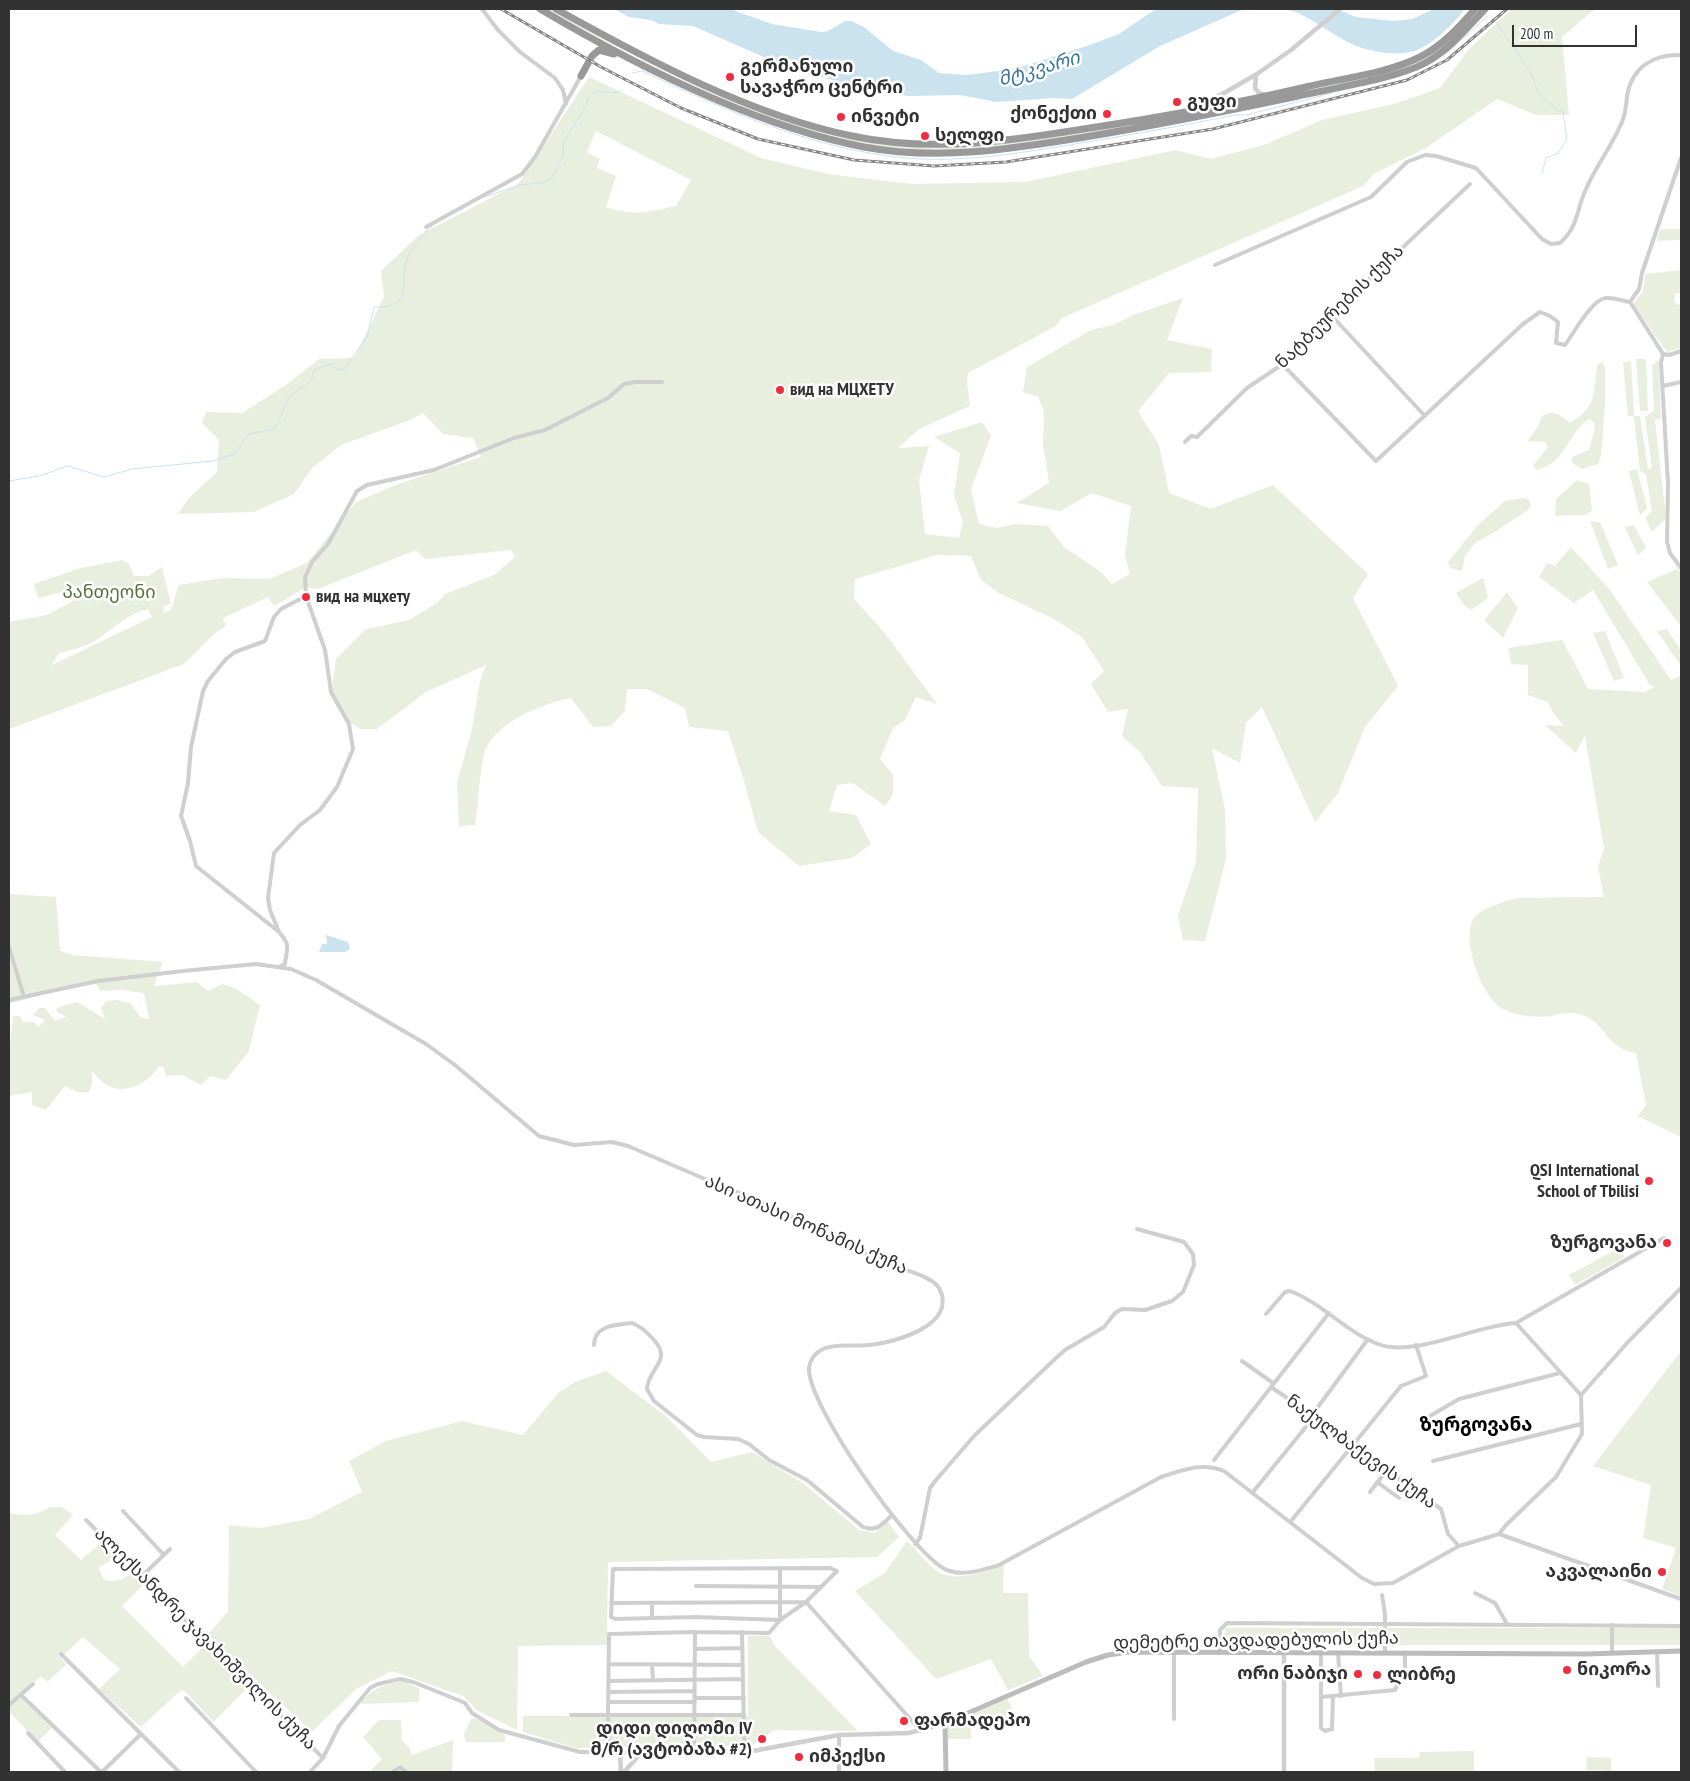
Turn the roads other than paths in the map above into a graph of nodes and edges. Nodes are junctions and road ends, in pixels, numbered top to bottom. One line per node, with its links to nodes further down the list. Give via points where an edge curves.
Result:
1 (482, 9): 14 (street, via 520,52 555,78 563,90)
2 (540, 9): 7 (highway)
3 (556, 9): 15 (highway, via 749,105 830,131 882,142 940,146 994,142)
4 (1340, 9): 11 (street)
5 (1475, 9): 13 (highway, via 1443,41 1410,61)
6 (1485, 9): 10 (highway, via 1458,38 1425,63 1385,76 1186,121 968,153 898,152 818,136 725,103)
7 (585, 35): 9 (highway, via 592,45); 10 (highway)
8 (1681, 55): 19 (street, via 1662,55 1636,72 1622,124 1586,189 1573,229 1560,243 1551,244 1542,239 1476,168 1436,156 1425,156 1407,162 1372,196)
9 (592, 56): 10 (highway, via 602,50); 12 (highway)
10 (631, 58)
11 (1257, 74): 13 (street, via 1254,83 1257,91); 15 (street)
12 (581, 76): 14 (street)
13 (1272, 95): 15 (highway)
14 (566, 104): 18 (street, via 522,174)
15 (1187, 113)
16 (1681, 158): 20 (street, via 1639,290)
17 (1470, 184): 21 (street, ნატბეურების ქუჩა)
18 (426, 227)
19 (1215, 265)
20 (1630, 302): 23 (street); 28 (street, via 1607,297 1600,300 1565,345 1556,343 1558,322 1540,312)
21 (1331, 315): 24 (street, ნატბეურების ქუჩა); 28 (street)
22 (1681, 351): 23 (street)
23 (1663, 354): 27 (street)
24 (1283, 365): 28 (street, via 1376,461); 29 (street, ნატბეურების ქუჩა, via 1247,388 1197,437 1191,436)
25 (662, 382): 31 (street, via 624,384 608,398 545,430 514,438 434,470 367,485 357,491 328,544 307,570)
26 (1681, 382): 27 (street)
27 (1663, 386): 30 (street, via 1667,542 1670,553)
28 (1424, 416)
29 (1184, 442)
30 (1681, 568)
31 (306, 596): 32 (street, via 325,650 331,692 349,724 353,749 337,787 320,810 300,825 274,853 268,898); 32 (street, via 280,610 265,640 235,652 208,681 191,747 181,816 196,866)
32 (279, 932): 34 (street, via 289,947 285,964)
33 (9, 947): 35 (street)
34 (279, 967): 35 (street, ასი ათასი მოწამის ქუჩა, via 256,964 183,970); 62 (street, ასი ათასი მოწამის ქუჩა, via 316,980 426,1044 539,1136 574,1145 612,1142 628,1146 765,1204 882,1262 935,1282 942,1294 942,1310 931,1325 877,1344 829,1347 814,1355 809,1365 811,1383 821,1404)
35 (24, 997): 36 (street, ასი ათასი მოწამის ქუჩა)
36 (9, 1000)
37 (1137, 1229): 66 (street, via 1184,1242 1194,1254 1194,1265 1184,1292 1172,1301 1145,1310 1122,1309 1104,1327 1056,1358 975,1435 936,1480 930,1488 920,1538)
38 (1664, 1238): 42 (street)
39 (1681, 1288): 49 (street)
40 (1329, 1313): 41 (street, via 1290,1291 1285,1292); 43 (street); 48 (street)
41 (1266, 1314)
42 (1516, 1324): 45 (street, via 1496,1325); 47 (street)
43 (1368, 1339): 45 (street, via 1399,1348); 50 (street)
44 (594, 1345): 62 (street, via 596,1335 603,1328 636,1324 661,1350 661,1360 647,1389 667,1413 697,1435 738,1439 749,1444 769,1460 807,1480 863,1527 878,1528)
45 (1416, 1345): 53 (street, via 1426,1376 1401,1386)
46 (1242, 1361): 48 (street, ნაქულბაქევის ქუჩა)
47 (1560, 1373): 49 (street); 51 (street, via 1459,1399)
48 (1272, 1385): 50 (street, ნაქულბაქევის ქუჩა); 54 (street)
49 (1581, 1396): 52 (street)
50 (1313, 1416): 53 (street, ნაქულბაქევის ქუჩა); 58 (street)
51 (1430, 1416)
52 (1582, 1424): 55 (street); 65 (street, via 1582,1434 1556,1477)
53 (1352, 1445): 56 (street, ნაქულბაქევის ქუჩა); 64 (street)
54 (1214, 1460)
55 (1433, 1461)
56 (1387, 1470): 57 (street); 67 (street, ნაქულბაქევის ქუჩა, via 1441,1509 1448,1534)
57 (1377, 1482): 59 (street); 60 (street)
58 (1253, 1492): 64 (street, ასი ათასი მოწამის ქუჩა); 66 (street, ასი ათასი მოწამის ქუჩა, via 1212,1466 1187,1468 1162,1477 999,1565 979,1570 957,1572 943,1568)
59 (1370, 1492)
60 (1399, 1498)
61 (122, 1511): 69 (street)
62 (891, 1516): 66 (street, ასი ათასი მოწამის ქუჩა)
63 (86, 1520): 71 (street, ალექსანდრე ჯავახიშვილის ქუჩა)
64 (1291, 1521): 67 (street, ასი ათასი მოწამის ქუჩა, via 1374,1584 1400,1581)
65 (1499, 1534): 67 (street, ასი ათასი მოწამის ქუჩა); 77 (street)
66 (915, 1544)
67 (1460, 1546)
68 (170, 1549): 69 (street)
69 (164, 1555): 71 (street)
70 (780, 1569): 73 (street); 74 (street, via 830,1568 837,1571); 80 (street, via 616,1569 612,1570)
71 (142, 1576): 139 (street, ალექსანდრე ჯავახიშვილის ქუჩა)
72 (696, 1586): 73 (street)
73 (780, 1586): 74 (street); 78 (street)
74 (821, 1587): 79 (street)
75 (1475, 1593): 85 (street, via 1495,1603)
76 (1382, 1595): 84 (street)
77 (1681, 1599)
78 (780, 1602): 79 (street); 81 (street); 83 (street)
79 (806, 1602): 83 (street); 130 (street)
80 (612, 1603): 81 (street); 82 (street, via 612,1618)
81 (652, 1603): 82 (street)
82 (652, 1618): 83 (street)
83 (780, 1620): 89 (street, via 769,1633)
84 (1385, 1624): 85 (street, დემეტრე თავდადებულის ქუჩა); 95 (street, დემეტრე თავდადებულის ქუჩა, via 1228,1623 1220,1630); 99 (street)
85 (1507, 1624): 86 (street, დემეტრე თავდადებულის ქუჩა)
86 (1612, 1625): 87 (street, დემეტრე თავდადებულის ქუჩა); 101 (street)
87 (1681, 1626)
88 (695, 1632): 89 (street); 91 (street); 103 (street, via 609,1634)
89 (742, 1632): 90 (street)
90 (742, 1648): 91 (street); 106 (street)
91 (695, 1649): 105 (street)
92 (1658, 1652): 93 (main road, დემეტრე თავდადებულის ქუჩა); 101 (main road, დემეტრე თავდადებულის ქუჩა); 112 (street)
93 (1681, 1652)
94 (1174, 1653): 95 (main road, დემეტრე თავდადებულის ქუჩა); 128 (street); 129 (main road, დემეტრე თავდადებულის ქუჩა, via 1129,1652 1097,1658)
95 (1220, 1653): 96 (main road, დემეტრე თავდადებულის ქუჩა)
96 (1284, 1653): 97 (main road, დემეტრე თავდადებულის ქუჩა); 150 (street)
97 (1321, 1653): 98 (main road, დემეტრე თავდადებულის ქუჩა); 118 (street)
98 (1338, 1653): 99 (main road, დემეტრე თავდადებულის ქუჩა); 117 (street)
99 (1386, 1653): 100 (main road, დემეტრე თავდადებულის ქუჩა)
100 (1406, 1653): 101 (main road, დემეტრე თავდადებულის ქუჩა); 117 (street, via 1405,1670 1395,1690)
101 (1612, 1653)
102 (61, 1654): 132 (street)
103 (609, 1664): 104 (street); 110 (street)
104 (652, 1665): 105 (street); 108 (street)
105 (695, 1665): 106 (street); 109 (street)
106 (742, 1665): 107 (street)
107 (742, 1679): 109 (street); 120 (street)
108 (653, 1680): 109 (street); 110 (street)
109 (695, 1680): 113 (street)
110 (609, 1681): 114 (street)
111 (33, 1684): 115 (street)
112 (1658, 1686)
113 (695, 1691): 114 (street); 121 (street)
114 (609, 1692): 122 (street)
115 (22, 1695): 123 (street); 141 (street)
116 (1333, 1696): 117 (street); 118 (street); 118 (street, via 1330,1731 1321,1728)
117 (1341, 1696)
118 (1321, 1697)
119 (186, 1698): 143 (street)
120 (744, 1698): 121 (street); 127 (street)
121 (695, 1700): 122 (street); 126 (street)
122 (608, 1702): 125 (street)
123 (9, 1705)
124 (571, 1715): 125 (street)
125 (608, 1715): 126 (street); 136 (street)
126 (695, 1715): 127 (street); 134 (street)
127 (744, 1715): 135 (street)
128 (1174, 1719)
129 (944, 1723): 130 (street, დემეტრე თავდადებულის ქუჩა); 149 (main road)
130 (921, 1731): 133 (street, დემეტრე თავდადებულის ქუჩა)
131 (28, 1733): 140 (street)
132 (141, 1734): 141 (street); 142 (street)
133 (839, 1735): 135 (street, დემეტრე თავდადებულის ქუჩა); 148 (street)
134 (694, 1751): 135 (street, დემეტრე თავდადებულის ქუჩა); 138 (street, დემეტრე თავდადებულის ქუჩა)
135 (748, 1751)
136 (610, 1752): 137 (street, დემეტრე თავდადებულის ქუჩა); 139 (street, დემეტრე თავდადებულის ქუჩა, via 580,1752 499,1730 472,1713 465,1702 400,1679 370,1688 339,1726)
137 (620, 1752): 138 (street, დემეტრე თავდადებულის ქუჩა); 147 (street)
138 (642, 1752): 147 (street)
139 (324, 1758): 144 (street, დემეტრე თავდადებულის ქუჩა)
140 (65, 1772)
141 (101, 1772)
142 (179, 1772)
143 (256, 1772)
144 (310, 1772)
145 (393, 1772): 146 (street, via 400,1767)
146 (406, 1772)
147 (622, 1772)
148 (839, 1772)
149 (946, 1772)
150 (1284, 1772)

